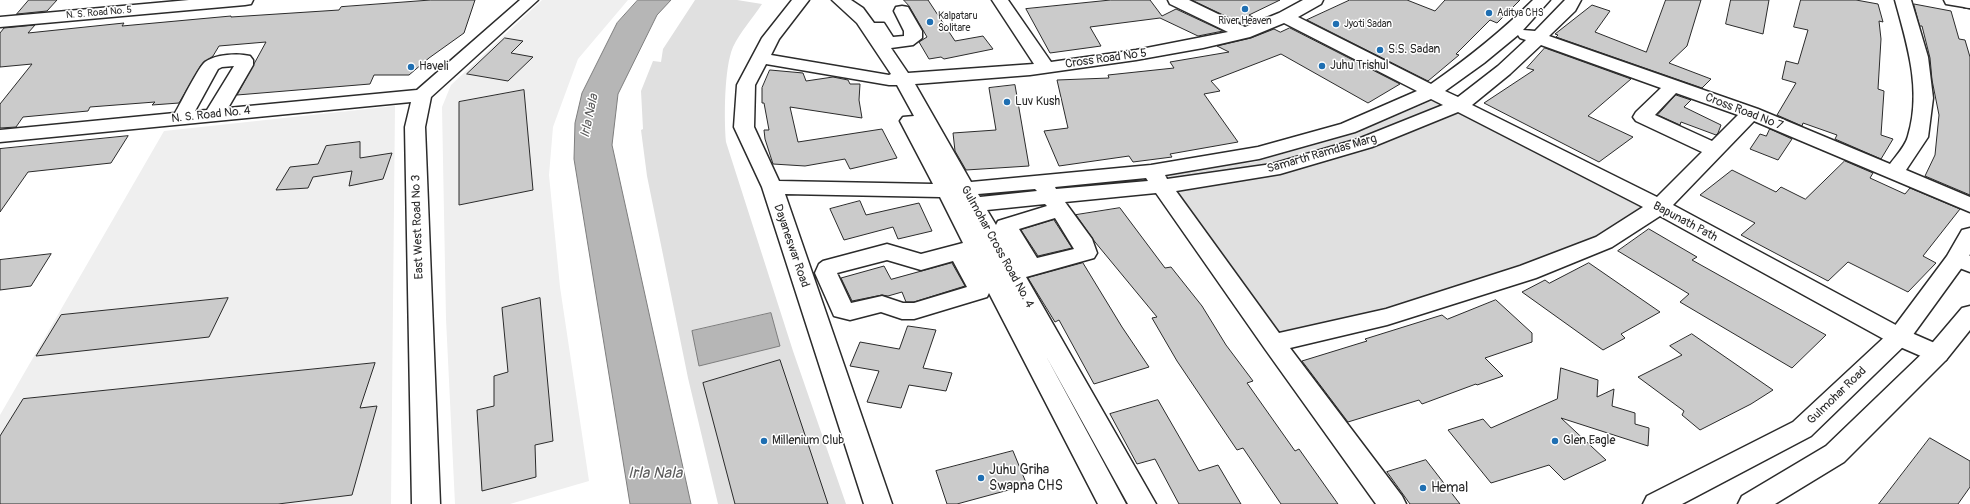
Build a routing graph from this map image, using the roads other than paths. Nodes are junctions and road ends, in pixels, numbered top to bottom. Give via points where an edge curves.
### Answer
1 (245, 0) edge
2 (530, 0) edge
3 (801, 0) edge
4 (825, 0) edge
5 (1020, 0) edge
6 (1176, 0) edge
7 (1314, 0) edge
8 (1542, 0) edge
9 (1573, 0) edge
10 (1903, 0) edge
11 (1952, 0) edge
12 (1968, 0) edge
13 (1001, 1) edge
14 (855, 2) edge
15 (1970, 3) edge
16 (902, 12) dead end
17 (1285, 17) junction
18 (0, 22) edge
19 (1513, 30) junction
20 (1244, 33) junction
21 (1538, 38) junction
22 (897, 40) junction
23 (760, 58) junction
24 (1046, 68) junction
25 (903, 79) junction
26 (1673, 86) junction
27 (1433, 90) junction
28 (422, 95) junction
29 (1460, 104) junction
30 (1751, 113) junction
31 (214, 115) junction
32 (182, 118) junction
33 (0, 136) edge
34 (1715, 150) junction
35 (1894, 173) junction
36 (1156, 178) junction
37 (772, 187) junction
38 (1050, 196) junction
39 (959, 198) junction
40 (1970, 205) edge
41 (1659, 207) junction
42 (967, 250) junction
43 (1966, 250) edge
44 (1022, 271) junction
45 (1970, 314) edge
46 (1899, 337) junction
47 (1273, 343) junction
48 (1937, 354) junction
49 (426, 504) edge
50 (878, 504) edge
51 (1112, 504) edge
52 (1142, 504) edge
53 (1392, 504) edge
54 (1657, 504) edge
55 (1752, 504) edge

1 - 18 street, N. S. Road No. 5
2 - 28 street
3 - 23 street, Dayaneswar Road via 771,38
4 - 25 street, Gulmohar Cross Road No. 4 via 850,20
5 - 13 street
6 - 20 street
7 - 17 street, Cross Road No 5
8 - 19 street, Samarth Ramdas Marg
9 - 21 street, Samarth Ramdas Marg
10 - 35 street via 1918,57 1924,98 1918,137
11 - 15 street
12 - 15 street
13 - 24 street via 1013,32
14 - 22 street via 885,40
14 - 25 street, Gulmohar Cross Road No. 4
16 - 22 street via 914,34 910,40
17 - 20 street, Cross Road No 5
17 - 27 street, Bapunath Path
19 - 21 street, Cross Road No 7
19 - 27 street, Samarth Ramdas Marg via 1478,59
20 - 24 street, Cross Road No 5 via 1136,55
21 - 26 street, Cross Road No 7
21 - 29 street, Samarth Ramdas Marg via 1504,70
22 - 25 street
23 - 25 street, Cross Road No 5
23 - 37 street, Dayaneswar Road via 746,84 744,127
24 - 25 street, Cross Road No 5
25 - 39 street, Gulmohar Cross Road No. 4
26 - 30 street, Cross Road No 7
26 - 34 street via 1643,116
27 - 29 street, Bapunath Path
27 - 36 street, Samarth Ramdas Marg via 1348,128
28 - 31 street, N. S. Road No. 4
28 - 49 street, East West Road No 3 via 415,127
29 - 36 street, Samarth Ramdas Marg via 1365,143 1273,170
29 - 41 street, Bapunath Path
30 - 34 street
30 - 35 street, Cross Road No 7
31 - 32 street, N. S. Road No. 4
31 - 32 street via 244,65 244,60 218,62 211,66
32 - 33 street, N. S. Road No. 4
34 - 41 street
35 - 40 street, Cross Road No 7
36 - 38 street, Samarth Ramdas Marg
36 - 47 street
37 - 39 street, Samarth Ramdas Marg
37 - 50 street, Dayaneswar Road
38 - 39 street, Samarth Ramdas Marg
38 - 44 street via 1006,226
38 - 44 street via 1084,244 1086,253
39 - 42 street, Gulmohar Cross Road No. 4
39 - 44 street, Gulmohar Cross Road No. 4
41 - 46 street, Bapunath Path
41 - 47 street via 1604,242 1528,272 1387,317
42 - 42 street via 921,262 887,252 880,253 831,266 826,273 842,310 850,312 882,304 902,311 914,311 979,291
42 - 51 street, Gulmohar Cross Road No. 4
43 - 46 street, Gulmohar Road
44 - 52 street, Gulmohar Cross Road No. 4
45 - 48 street
46 - 48 street, Bapunath Path
46 - 54 street, Gulmohar Road via 1802,429
47 - 53 street
48 - 55 street via 1835,454

